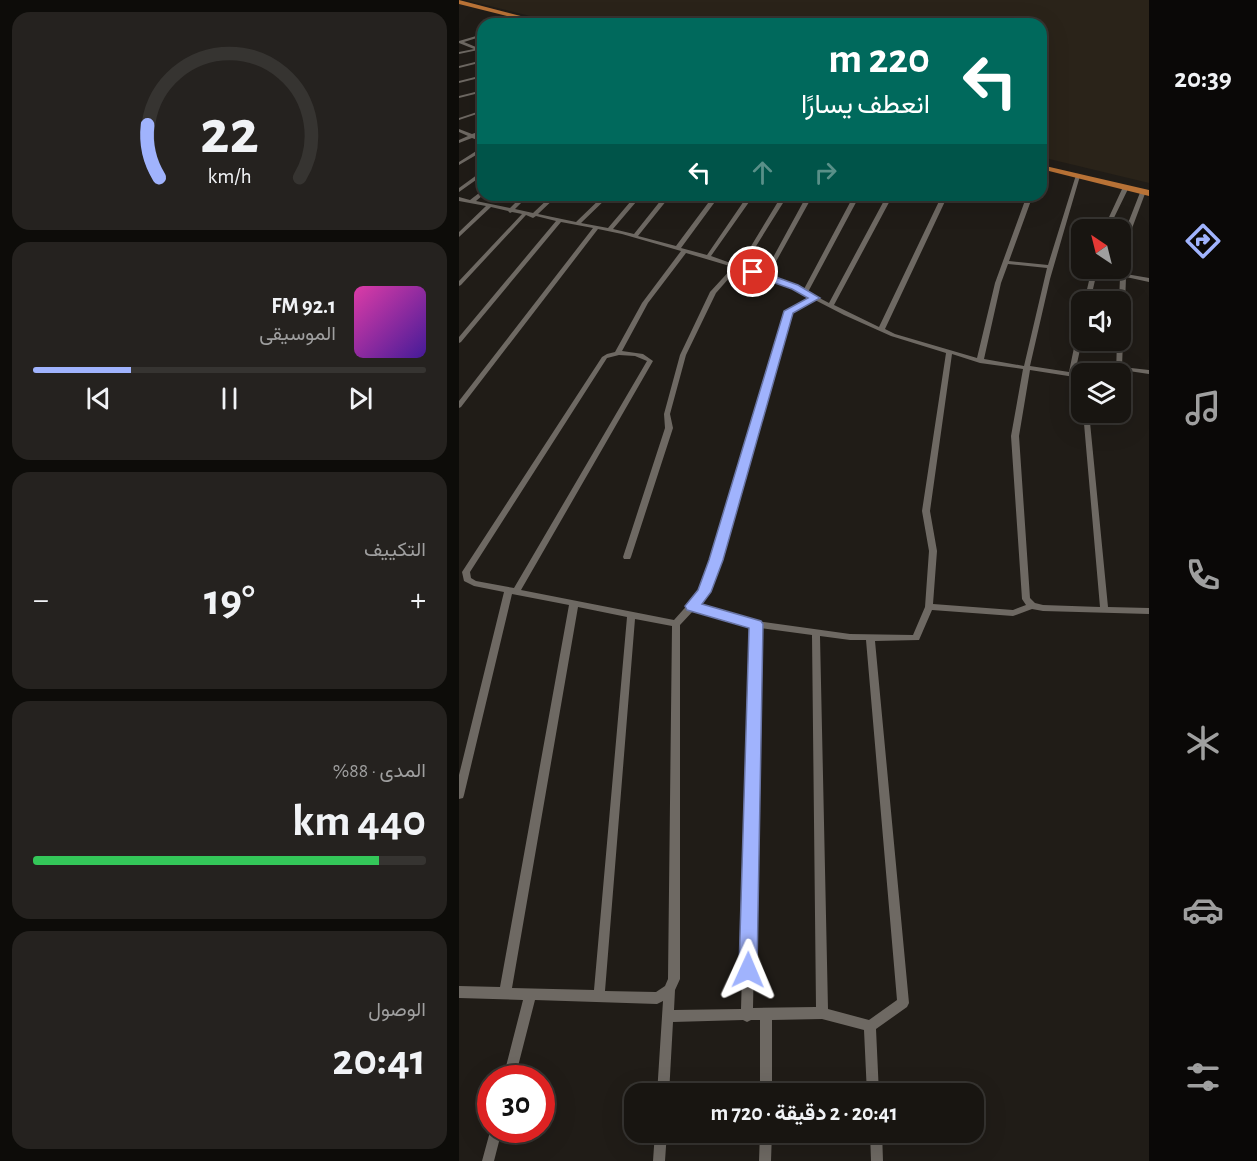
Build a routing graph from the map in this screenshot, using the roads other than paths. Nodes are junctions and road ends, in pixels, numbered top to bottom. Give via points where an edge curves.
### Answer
1 (459, 4) edge
2 (503, 18) edge
3 (520, 18) edge
4 (477, 37) edge
5 (460, 42) edge
6 (477, 48) edge
7 (477, 51) edge
8 (459, 54) edge
9 (477, 63) edge
10 (459, 68) edge
11 (477, 78) edge
12 (459, 82) edge
13 (477, 92) edge
14 (459, 97) edge
15 (477, 113) edge
16 (459, 119) edge
17 (459, 130) edge
18 (477, 133) edge
19 (472, 136) junction
20 (477, 138) edge
21 (459, 142) edge
22 (477, 152) edge
23 (461, 161) edge
24 (1047, 163) edge
25 (1047, 168) edge
26 (1078, 176) junction
27 (477, 177) edge
28 (1125, 187) junction
29 (459, 190) edge
30 (1147, 190) edge
31 (477, 197) edge
32 (459, 199) edge
33 (520, 201) edge
34 (549, 201) edge
35 (601, 201) edge
36 (634, 201) edge
37 (663, 201) edge
38 (713, 201) edge
39 (747, 201) edge
40 (781, 201) edge
41 (807, 201) edge
42 (854, 201) edge
43 (887, 201) edge
44 (942, 201) edge
45 (1028, 201) edge
46 (471, 202) junction
47 (489, 206) junction
48 (510, 211) junction
49 (524, 214) junction
50 (533, 216) junction
51 (1110, 219) edge
52 (559, 221) junction
53 (576, 224) junction
54 (1131, 225) edge
55 (596, 228) junction
56 (609, 231) junction
57 (459, 235) edge
58 (635, 237) junction
59 (682, 249) junction
60 (708, 257) junction
61 (1005, 262) junction
62 (738, 267) junction
63 (1051, 267) junction
64 (765, 277) junction
65 (1131, 277) edge
66 (1149, 280) edge
67 (459, 284) edge
68 (805, 292) junction
69 (815, 298) junction
70 (830, 306) junction
71 (881, 330) junction
72 (459, 341) edge
73 (949, 351) junction
74 (617, 354) junction
75 (980, 361) junction
76 (1027, 367) junction
77 (1131, 371) edge
78 (1149, 372) edge
79 (1071, 374) edge
80 (459, 406) edge
81 (1087, 423) edge
82 (627, 557) dead end
83 (459, 563) edge
84 (470, 567) junction
85 (512, 591) junction
86 (574, 603) junction
87 (692, 606) junction
88 (1032, 606) junction
89 (929, 607) junction
90 (1104, 609) junction
91 (1149, 612) edge
92 (631, 615) junction
93 (676, 624) junction
94 (756, 624) junction
95 (816, 632) junction
96 (870, 637) junction
97 (459, 747) edge
98 (471, 747) junction
99 (459, 795) edge
100 (669, 990) junction
101 (459, 992) edge
102 (505, 994) junction
103 (530, 995) junction
104 (599, 997) junction
105 (822, 1013) junction
106 (767, 1015) junction
107 (668, 1016) junction
108 (747, 1016) junction
109 (870, 1026) junction
110 (512, 1065) edge
111 (664, 1083) edge
112 (766, 1083) edge
113 (873, 1083) edge
114 (493, 1143) edge
115 (660, 1143) edge
116 (766, 1143) edge
117 (876, 1143) edge
118 (488, 1161) edge
119 (659, 1161) edge
120 (765, 1161) edge
121 (877, 1161) edge

1 - 2 highway
1 - 3 highway
4 - 5 street
5 - 6 street
7 - 8 street
9 - 10 street
11 - 12 street
13 - 14 street
15 - 16 street
17 - 19 street
18 - 19 street
19 - 20 street
19 - 21 street
22 - 23 street
24 - 30 highway
25 - 26 highway
26 - 28 highway
26 - 63 street
27 - 29 street
28 - 30 highway
28 - 51 street
30 - 54 street
31 - 46 street
32 - 46 street
33 - 48 street
34 - 50 street
35 - 53 street
36 - 56 street
37 - 58 street
38 - 59 street
39 - 60 street
40 - 62 street
41 - 64 street
42 - 68 street
43 - 70 street
44 - 71 street
45 - 61 street
46 - 47 street
47 - 48 street
47 - 57 street
48 - 49 street
49 - 50 street
49 - 67 street
50 - 52 street
52 - 53 street
52 - 72 street
53 - 55 street
55 - 56 street
55 - 80 street
56 - 58 street
58 - 59 street
59 - 60 street
59 - 74 street via 645,303
60 - 62 street
61 - 63 street
61 - 75 street
62 - 64 street
62 - 82 street via 713,292 683,355 667,414 669,428
63 - 76 street
64 - 68 street
65 - 66 street
68 - 69 street
69 - 70 street
69 - 87 street via 789,311 716,560 704,592
70 - 71 street
71 - 73 street
73 - 75 street
73 - 89 street via 926,511 933,551
74 - 84 street via 605,357
74 - 85 street via 645,357 650,362
75 - 76 street
76 - 79 street
76 - 88 street via 1015,436 1026,599
77 - 78 street
81 - 90 street
83 - 84 street
84 - 85 street via 467,579 474,583
85 - 86 street
85 - 98 street
86 - 92 street
86 - 102 street
87 - 93 street
87 - 94 street
88 - 89 street via 1013,613
88 - 90 street
89 - 96 street via 916,638
90 - 91 street
92 - 93 street
92 - 104 street
93 - 100 street via 674,979
94 - 95 street
94 - 108 street
95 - 96 street
95 - 105 street
96 - 109 street via 903,1003
97 - 98 street
98 - 99 street
100 - 104 street via 657,998
100 - 107 street
101 - 102 street
102 - 103 street
103 - 104 street
103 - 110 street
105 - 106 street
105 - 109 street
106 - 108 street
106 - 112 street
107 - 108 street
107 - 111 street
109 - 113 street
114 - 118 street
115 - 119 street
116 - 120 street
117 - 121 street

